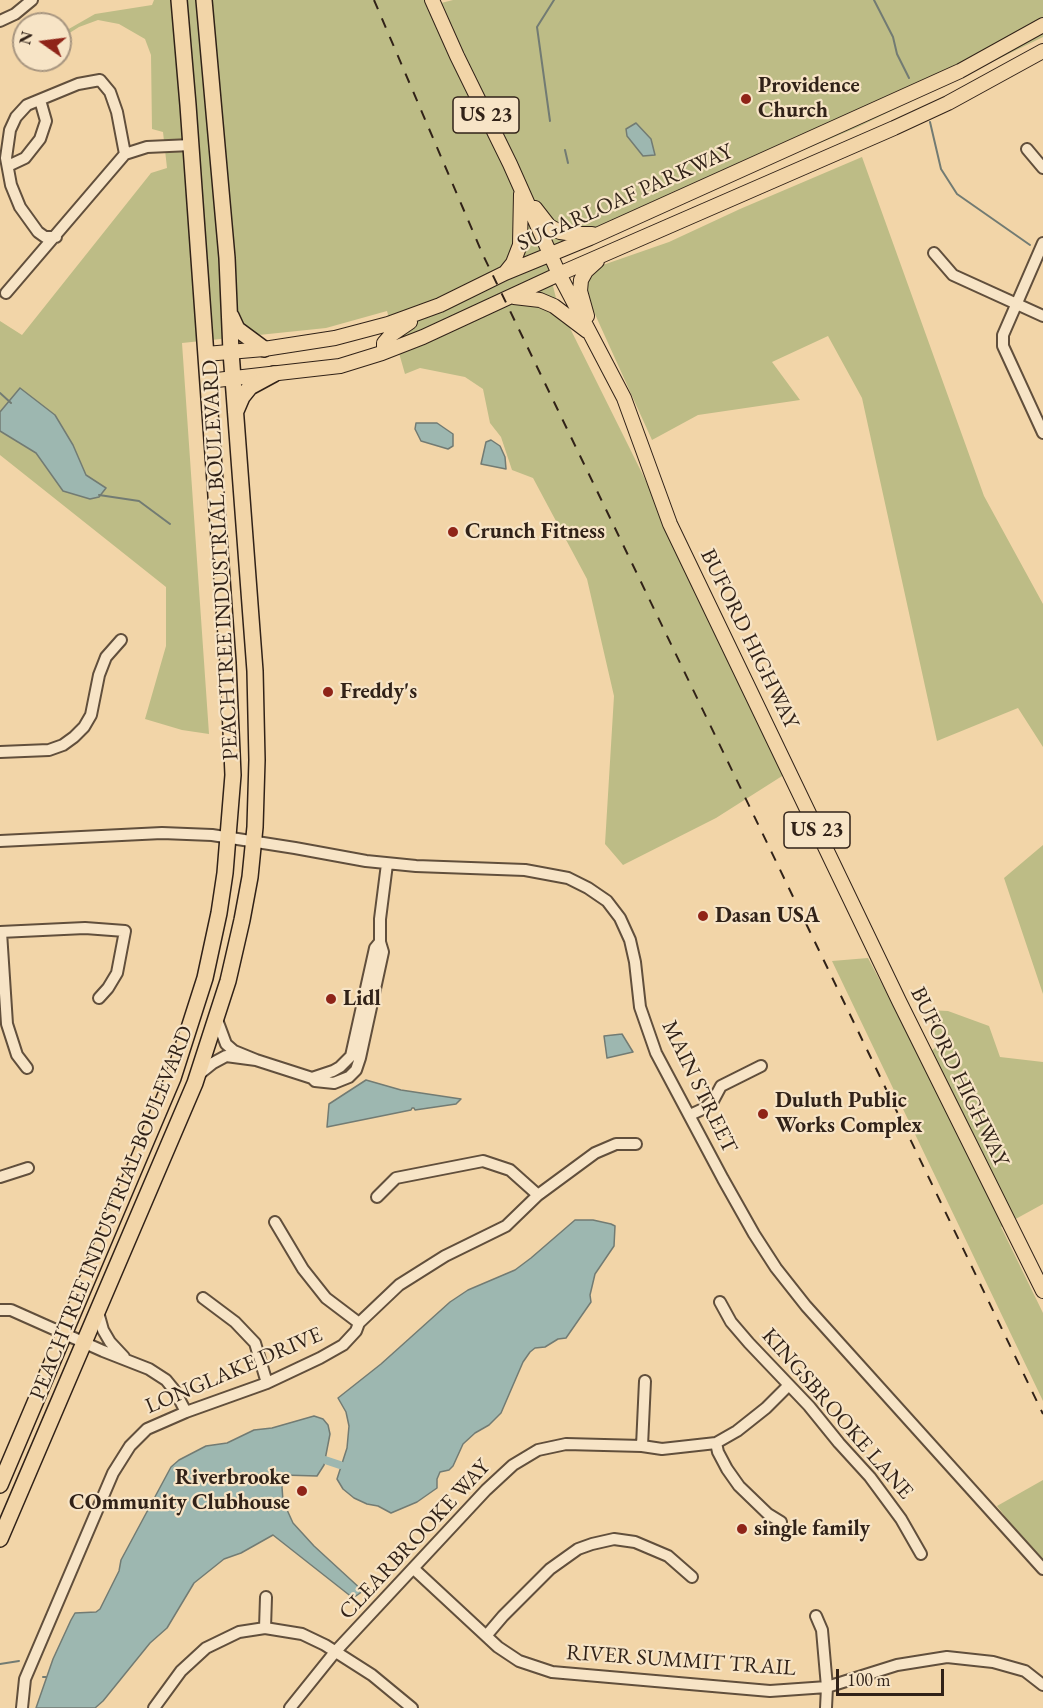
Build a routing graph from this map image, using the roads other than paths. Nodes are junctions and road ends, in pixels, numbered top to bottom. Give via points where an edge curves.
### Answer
1 (32, 0) edge
2 (178, 0) edge
3 (204, 0) edge
4 (432, 0) edge
5 (0, 21) edge
6 (1043, 25) edge
7 (1043, 51) edge
8 (40, 100) junction
9 (191, 145) junction
10 (1027, 149) dead end
11 (125, 154) junction
12 (8, 166) junction
13 (1043, 168) edge
14 (522, 192) junction
15 (600, 234) junction
16 (56, 237) junction
17 (1043, 243) edge
18 (934, 253) dead end
19 (550, 255) junction
20 (604, 255) junction
21 (505, 273) junction
22 (559, 274) junction
23 (6, 293) dead end
24 (509, 298) junction
25 (1017, 304) junction
26 (440, 305) junction
27 (230, 313) junction
28 (1043, 316) edge
29 (590, 333) junction
30 (264, 349) junction
31 (231, 352) junction
32 (384, 352) junction
33 (206, 354) junction
34 (274, 374) junction
35 (234, 378) junction
36 (208, 381) junction
37 (236, 411) junction
38 (1043, 433) edge
39 (122, 640) dead end
40 (0, 752) edge
41 (228, 837) junction
42 (0, 841) edge
43 (254, 841) junction
44 (387, 864) junction
45 (1, 932) edge
46 (99, 998) dead end
47 (216, 1017) junction
48 (256, 1060) junction
49 (761, 1066) dead end
50 (27, 1068) dead end
51 (198, 1075) junction
52 (690, 1115) junction
53 (636, 1144) dead end
54 (28, 1168) dead end
55 (0, 1178) edge
56 (538, 1195) junction
57 (377, 1197) dead end
58 (275, 1222) dead end
59 (1043, 1291) edge
60 (203, 1298) dead end
61 (720, 1302) dead end
62 (0, 1310) edge
63 (98, 1312) junction
64 (359, 1323) junction
65 (65, 1334) junction
66 (84, 1343) junction
67 (126, 1360) junction
68 (645, 1381) dead end
69 (267, 1383) junction
70 (789, 1385) junction
71 (186, 1412) junction
72 (716, 1443) junction
73 (642, 1446) junction
74 (0, 1485) edge
75 (782, 1522) dead end
76 (0, 1539) edge
77 (921, 1554) dead end
78 (414, 1569) junction
79 (1043, 1569) edge
80 (692, 1577) dead end
81 (266, 1597) dead end
82 (816, 1616) dead end
83 (265, 1628) junction
84 (486, 1636) junction
85 (335, 1652) junction
86 (1043, 1685) edge
87 (827, 1688) junction
88 (22, 1708) edge
89 (154, 1708) edge
90 (290, 1708) edge
91 (412, 1708) edge
92 (826, 1708) edge

1 - 5 street
2 - 9 highway, PEACHTREE INDUSTRIAL BOULEVARD
3 - 27 highway, PEACHTREE INDUSTRIAL BOULEVARD
4 - 14 main road, BUFORD HIGHWAY / US 23
6 - 15 main road, SUGARLOAF PARKWAY via 960,71
7 - 20 main road, SUGARLOAF PARKWAY via 905,123
8 - 11 street via 78,84 100,80 110,92 117,112
8 - 12 street via 27,105 16,117 10,130
8 - 12 street via 46,121 40,139 25,158
9 - 11 street via 147,147
9 - 33 highway, PEACHTREE INDUSTRIAL BOULEVARD
10 - 13 street
11 - 16 street
12 - 16 street via 20,207 38,232
14 - 15 main road via 549,226 560,232
14 - 19 main road, BUFORD HIGHWAY / US 23
14 - 21 main road via 520,245
15 - 19 main road, SUGARLOAF PARKWAY
16 - 23 street
17 - 25 street
18 - 25 street via 952,275
19 - 21 main road, SUGARLOAF PARKWAY
19 - 22 main road, BUFORD HIGHWAY / US 23
20 - 22 main road, SUGARLOAF PARKWAY
20 - 29 main road via 581,280
21 - 26 main road, SUGARLOAF PARKWAY
22 - 24 main road, SUGARLOAF PARKWAY
22 - 29 main road, BUFORD HIGHWAY / US 23
24 - 29 main road via 540,300 554,306
24 - 32 main road, SUGARLOAF PARKWAY
25 - 28 street
25 - 38 street via 1003,346
26 - 30 main road, SUGARLOAF PARKWAY via 359,333
26 - 32 main road via 391,335 384,343
27 - 30 highway via 237,328
27 - 31 highway, PEACHTREE INDUSTRIAL BOULEVARD
29 - 59 main road, BUFORD HIGHWAY / US 23 via 624,398 675,534 898,1001
30 - 31 main road, SUGARLOAF PARKWAY
31 - 33 main road, SUGARLOAF PARKWAY
31 - 35 highway, PEACHTREE INDUSTRIAL BOULEVARD
32 - 34 main road, SUGARLOAF PARKWAY via 340,366
33 - 36 highway, PEACHTREE INDUSTRIAL BOULEVARD
34 - 35 main road, SUGARLOAF PARKWAY
34 - 37 highway via 250,387
35 - 36 main road, SUGARLOAF PARKWAY
35 - 37 highway, PEACHTREE INDUSTRIAL BOULEVARD
36 - 41 highway, PEACHTREE INDUSTRIAL BOULEVARD via 233,775
37 - 43 highway, PEACHTREE INDUSTRIAL BOULEVARD via 255,671
39 - 40 street via 106,657 91,715 84,727 63,745 49,750
41 - 42 street, MAIN STREET via 162,833
41 - 43 street, MAIN STREET
41 - 65 highway, PEACHTREE INDUSTRIAL BOULEVARD via 219,913 205,978 173,1078
43 - 44 street, MAIN STREET
43 - 47 highway, PEACHTREE INDUSTRIAL BOULEVARD via 243,920
44 - 48 street via 380,942 375,948 351,1056 333,1071 312,1078
44 - 52 street, MAIN STREET via 533,871 568,878 607,901 630,940 648,1033
45 - 46 street via 62,928 125,931 117,973
45 - 50 street via 7,1024 17,1055
47 - 48 street via 226,1044
47 - 51 highway, PEACHTREE INDUSTRIAL BOULEVARD
48 - 51 street via 226,1056
49 - 52 street via 721,1086 713,1101
51 - 63 highway, PEACHTREE INDUSTRIAL BOULEVARD
52 - 79 street, MAIN STREET via 776,1268
53 - 56 street, LONGLAKE DRIVE via 616,1144 595,1153
54 - 55 street
56 - 57 street via 510,1170 483,1161 396,1179
56 - 64 street, LONGLAKE DRIVE via 506,1226 445,1256 399,1285
58 - 64 street via 326,1298
60 - 69 street via 255,1343
61 - 70 street, KINGSBROOKE LANE via 731,1322
62 - 65 street via 11,1310
63 - 66 highway, PEACHTREE INDUSTRIAL BOULEVARD
63 - 67 street via 110,1342
64 - 69 street, LONGLAKE DRIVE via 343,1345
65 - 66 street
65 - 74 highway, PEACHTREE INDUSTRIAL BOULEVARD
66 - 67 street
66 - 76 highway, PEACHTREE INDUSTRIAL BOULEVARD
67 - 71 street via 166,1380
68 - 73 street
69 - 71 street, LONGLAKE DRIVE
70 - 72 street, CLEARBROOKE WAY via 766,1408
70 - 77 street, KINGSBROOKE LANE via 870,1476
71 - 88 street, LONGLAKE DRIVE via 147,1429 130,1446 113,1473 25,1679
72 - 73 street, CLEARBROOKE WAY via 662,1449
72 - 75 street via 722,1461 739,1486
73 - 78 street, CLEARBROOKE WAY via 566,1444 538,1450 513,1465 486,1490
78 - 84 street, RIVER SUMMIT TRAIL
78 - 85 street, CLEARBROOKE WAY
80 - 84 street via 668,1556 635,1542 614,1539 592,1544 550,1569
81 - 83 street
82 - 87 street via 822,1630
83 - 85 street via 302,1634
83 - 89 street via 239,1632 206,1647 181,1671
84 - 87 street, RIVER SUMMIT TRAIL via 519,1661 552,1672 770,1691
85 - 90 street, CLEARBROOKE WAY
85 - 91 street via 372,1675
86 - 87 street, RIVER SUMMIT TRAIL via 1025,1671 993,1662 947,1657 897,1665
87 - 92 street

